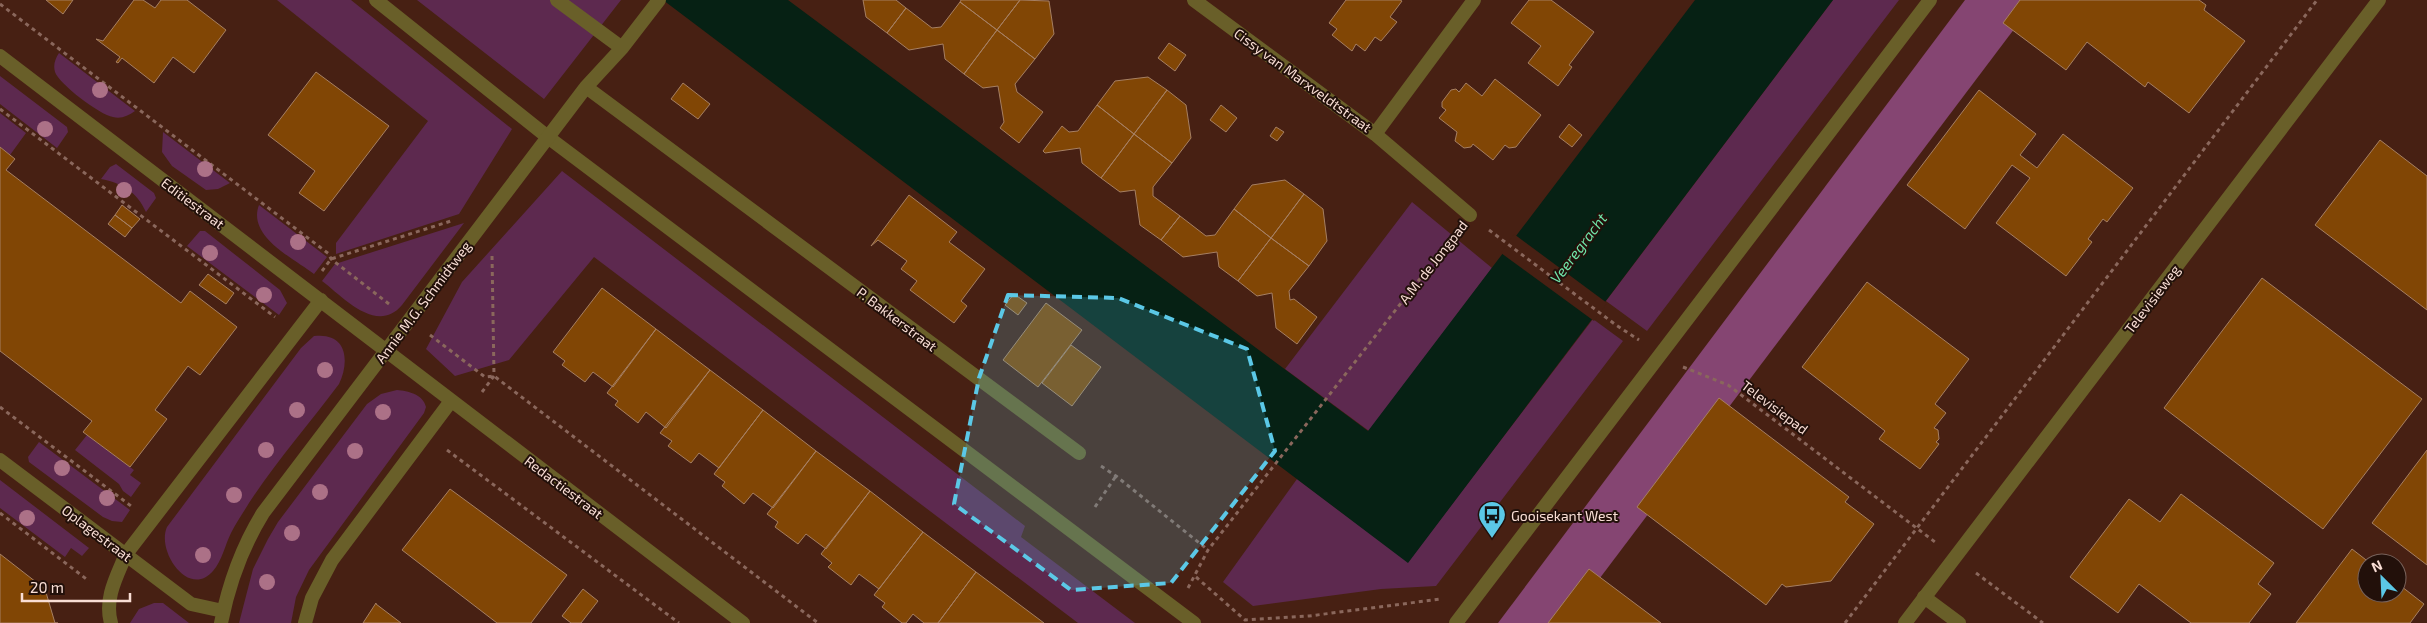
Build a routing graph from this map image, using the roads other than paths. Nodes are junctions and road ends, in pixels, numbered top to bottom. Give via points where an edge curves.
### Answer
1 (376, 0) edge
2 (557, 0) edge
3 (659, 0) edge
4 (1194, 0) edge
5 (1474, 0) edge
6 (1930, 0) edge
7 (2379, 0) edge
8 (622, 48) junction
9 (0, 56) edge
10 (586, 87) junction
11 (1375, 134) junction
12 (549, 138) junction
13 (1470, 215) road end
14 (322, 300) junction
15 (386, 350) junction
16 (451, 401) junction
17 (1079, 453) road end
18 (0, 460) edge
19 (126, 554) junction
20 (1924, 597) junction
21 (222, 617) edge
22 (111, 623) edge
23 (305, 623) edge
24 (743, 623) edge
25 (1194, 623) edge
26 (1456, 623) edge
27 (1905, 623) edge
28 (1959, 623) edge

1 - 12 street
2 - 8 street
3 - 8 street, Annie M.G. Schmidtweg
4 - 11 street, Cissy van Marxveldtstraat
5 - 11 street, Cissy van Marxveldtstraat
6 - 26 street
7 - 20 street, Televisieweg
8 - 10 street, Annie M.G. Schmidtweg
9 - 14 street, Editiestraat
10 - 12 street, Annie M.G. Schmidtweg
10 - 17 street, P. Bakkerstraat
11 - 13 street, A.M. de Jongpad
12 - 15 street, Annie M.G. Schmidtweg
12 - 25 street
14 - 15 street, Editiestraat
14 - 19 street
15 - 16 street, Redactiestraat
15 - 21 street, Annie M.G. Schmidtweg via 254,528 235,569
16 - 23 street via 332,560 312,598
16 - 24 street, Redactiestraat
18 - 19 street, Oplagestraat
19 - 21 street, Oplagestraat via 191,604
19 - 22 street via 109,597
20 - 27 street, Televisieweg
20 - 28 street

